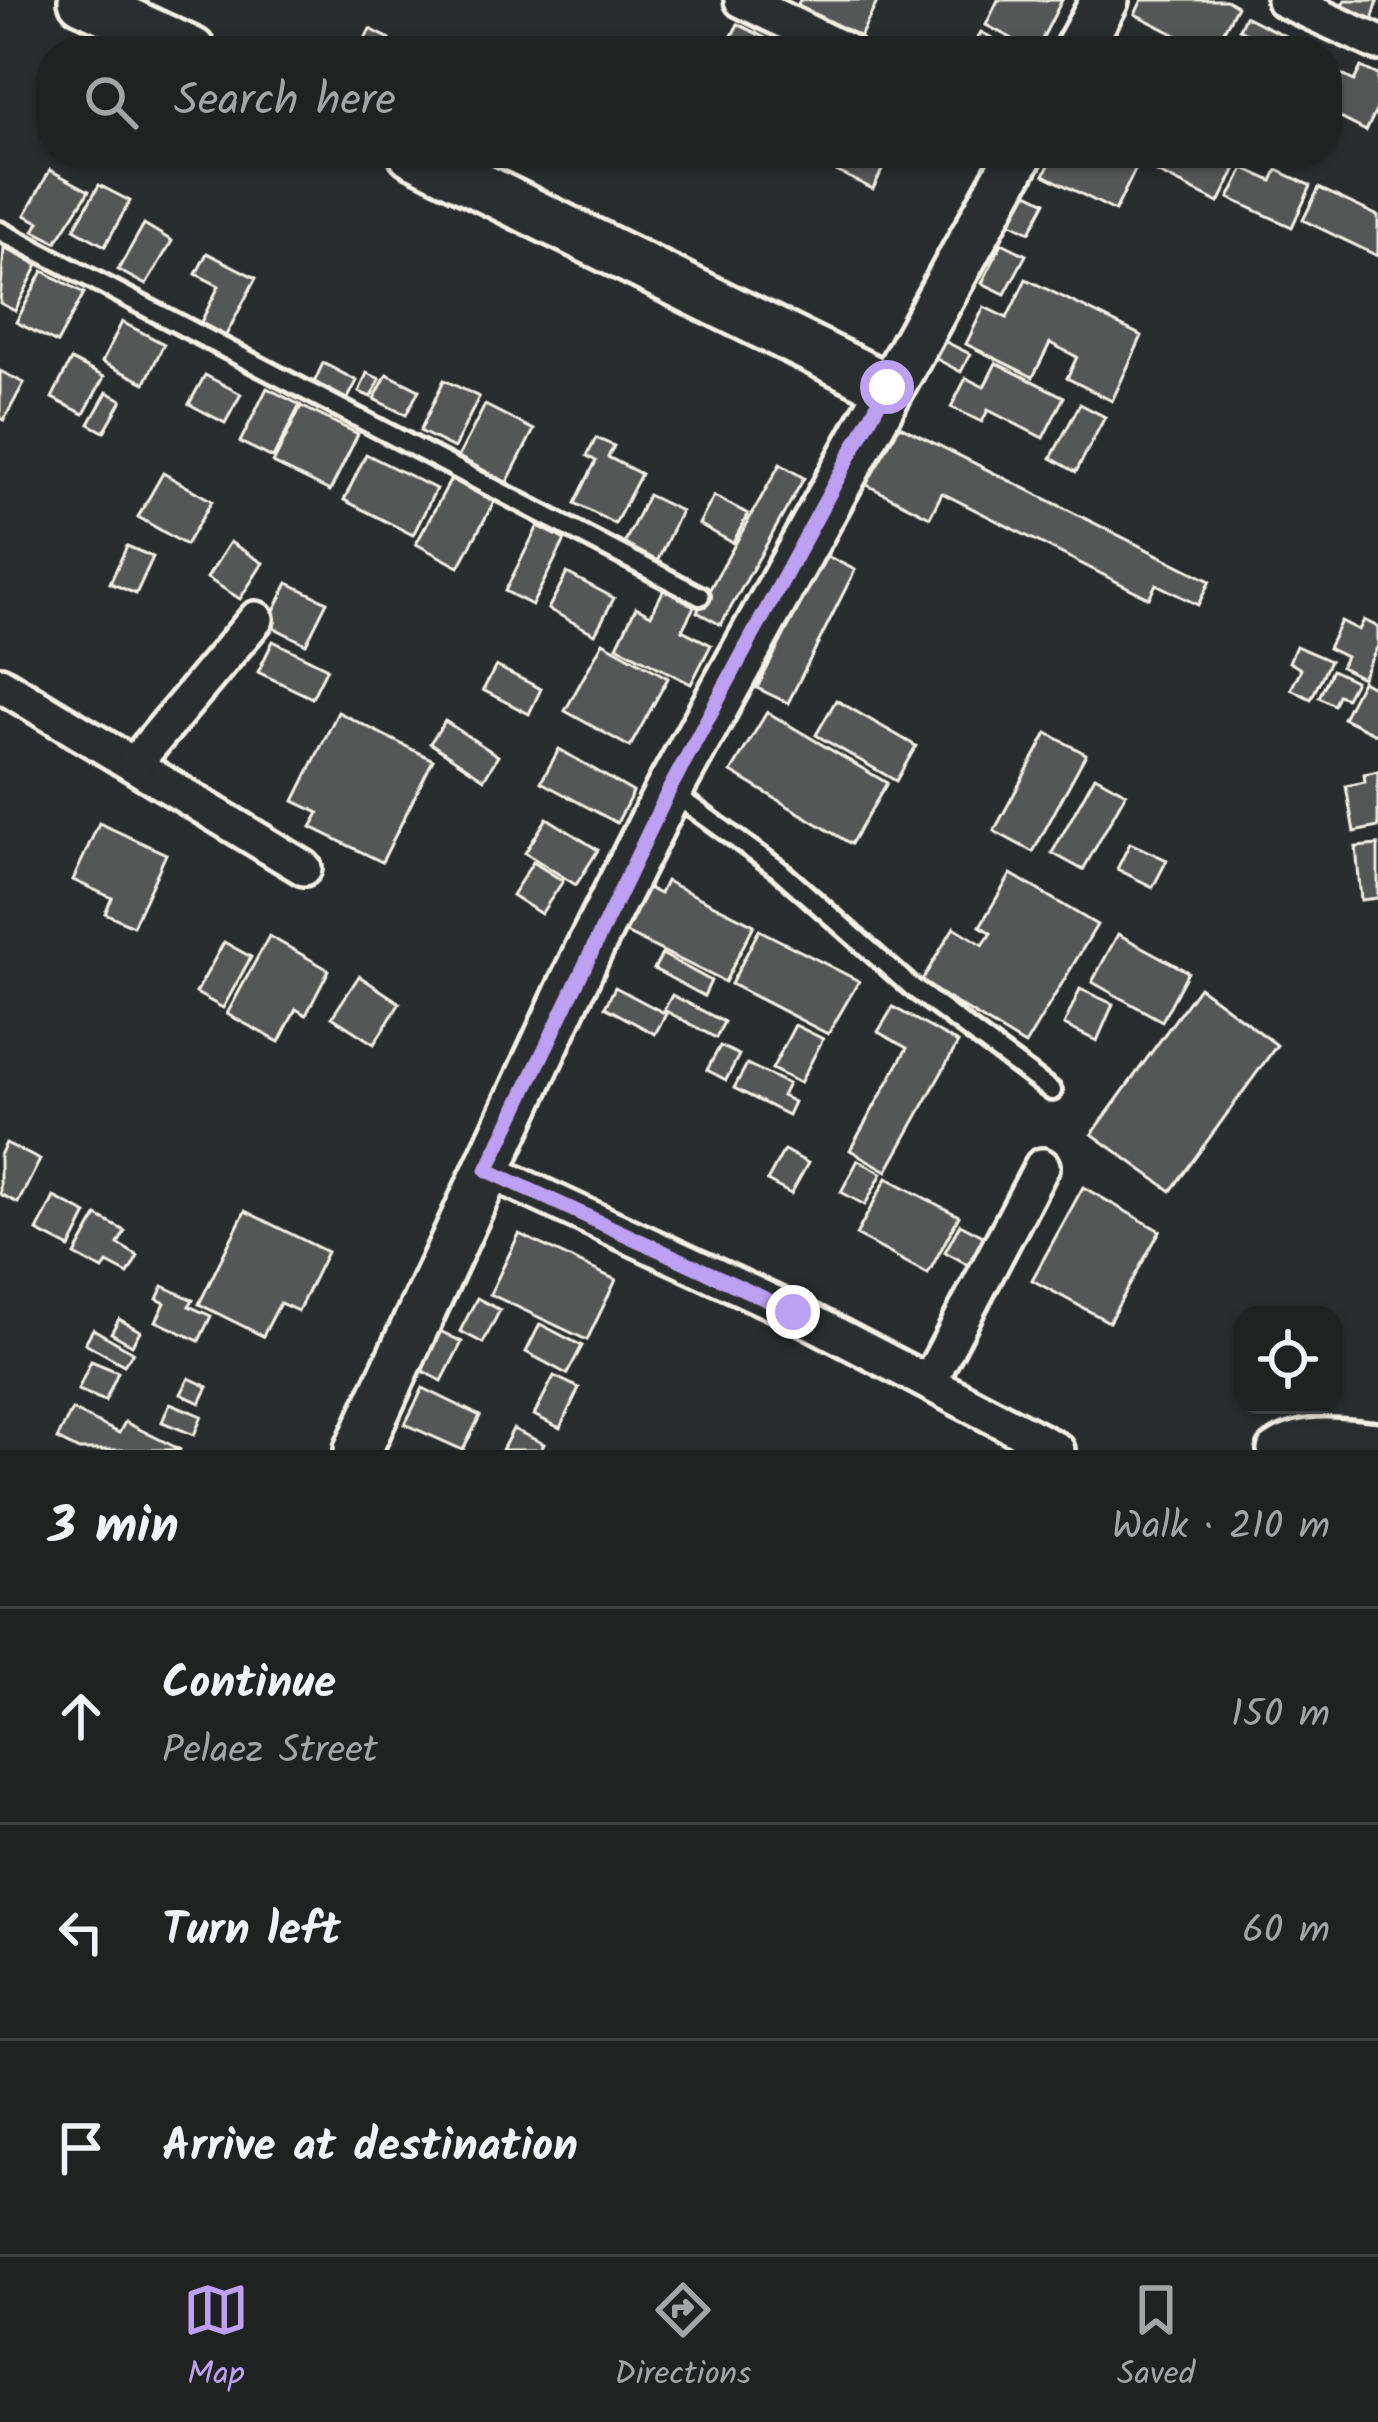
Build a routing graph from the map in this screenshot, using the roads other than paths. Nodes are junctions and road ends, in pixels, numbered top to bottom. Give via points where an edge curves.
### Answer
1 (82, 0) edge
2 (742, 0) edge
3 (1105, 0) edge
4 (1284, 0) edge
5 (160, 36) edge
6 (815, 36) edge
7 (1085, 36) edge
8 (1378, 44) edge
9 (442, 168) edge
10 (1011, 168) edge
11 (0, 230) edge
12 (887, 387) junction
13 (700, 596) dead end
14 (256, 619) dead end
15 (0, 684) edge
16 (135, 763) junction
17 (669, 790) junction
18 (304, 868) dead end
19 (1052, 1091) dead end
20 (1042, 1166) dead end
21 (487, 1170) junction
22 (931, 1380) junction
23 (1378, 1440) edge
24 (358, 1450) edge
25 (1058, 1450) edge
26 (1275, 1450) edge

1 - 5 street
2 - 6 street
3 - 7 street
4 - 8 street
9 - 12 street
10 - 12 street
11 - 13 lane
12 - 17 street
14 - 16 street
15 - 16 street
16 - 18 street
17 - 19 lane
17 - 21 street
20 - 22 street
21 - 22 street
21 - 24 street
22 - 25 street
23 - 26 street via 1300,1438

